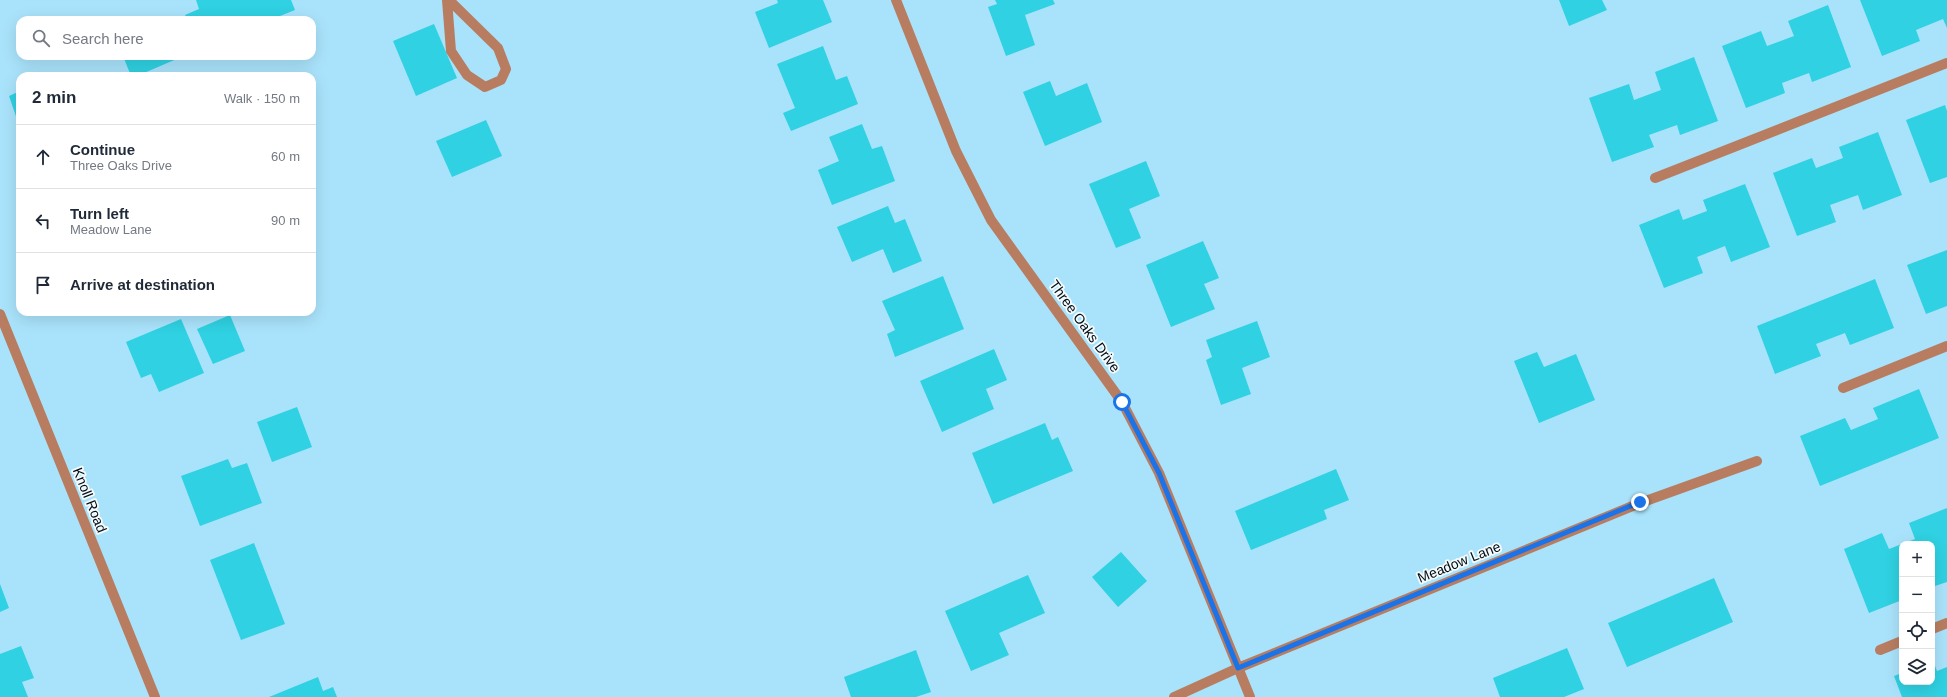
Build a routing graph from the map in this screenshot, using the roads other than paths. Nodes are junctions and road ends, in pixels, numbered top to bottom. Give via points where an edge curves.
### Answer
1 (448, 0) edge
2 (896, 0) edge
3 (1947, 62) edge
4 (1655, 178) dead end
5 (0, 314) edge
6 (1947, 346) edge
7 (1843, 388) dead end
8 (1758, 461) dead end
9 (1947, 623) edge
10 (1935, 628) edge
11 (1899, 642) edge
12 (1880, 650) dead end
13 (1238, 668) junction
14 (155, 697) edge
15 (1174, 697) edge
16 (1250, 697) edge

1 - 1 street via 498,48 506,69 501,80 485,87 467,75 451,52
2 - 13 street, Three Oaks Drive via 956,151 991,220 1122,402 1159,473
3 - 4 street
5 - 14 street, Knoll Road
6 - 7 street
8 - 13 street, Meadow Lane via 1640,502
9 - 10 street
11 - 12 street
13 - 15 street, Meadow Lane
13 - 16 street, Three Oaks Drive

